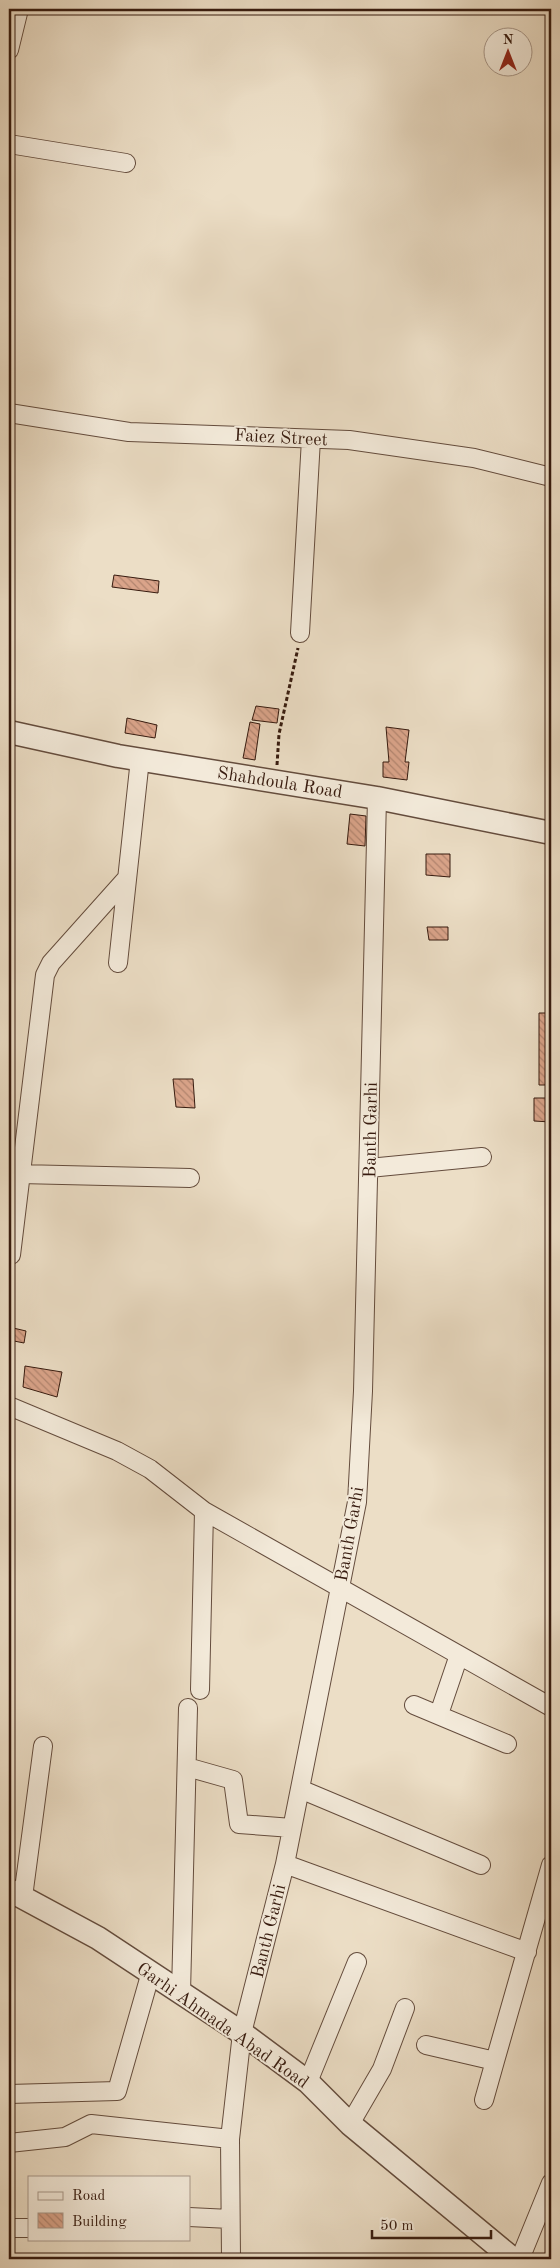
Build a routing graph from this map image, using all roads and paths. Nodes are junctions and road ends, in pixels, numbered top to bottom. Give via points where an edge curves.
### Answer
1 (18, 9) edge
2 (9, 50) edge
3 (9, 144) edge
4 (126, 164) dead end
5 (9, 413) edge
6 (311, 439) junction
7 (551, 476) edge
8 (300, 633) joint
9 (9, 732) edge
10 (140, 759) junction
11 (276, 782) junction
12 (377, 798) junction
13 (551, 832) edge
14 (127, 878) junction
15 (118, 963) dead end
16 (482, 1157) dead end
17 (369, 1168) junction
18 (20, 1174) junction
19 (190, 1178) dead end
20 (11, 1255) dead end
21 (9, 1406) edge
22 (204, 1511) junction
23 (340, 1587) junction
24 (459, 1655) junction
25 (200, 1690) dead end
26 (414, 1705) dead end
27 (551, 1707) edge
28 (188, 1708) dead end
29 (440, 1714) junction
30 (507, 1744) dead end
31 (43, 1746) dead end
32 (187, 1767) junction
33 (300, 1789) junction
34 (292, 1828) junction
35 (285, 1864) junction
36 (481, 1865) dead end
37 (551, 1865) edge
38 (16, 1894) edge
39 (528, 1952) junction
40 (357, 1962) dead end
41 (150, 1972) junction
42 (181, 1992) junction
43 (405, 2008) dead end
44 (242, 2033) junction
45 (426, 2045) dead end
46 (496, 2061) junction
47 (308, 2082) junction
48 (9, 2094) edge
49 (484, 2100) dead end
50 (350, 2124) junction
51 (230, 2139) junction
52 (9, 2142) edge
53 (551, 2183) edge
54 (190, 2217) edge
55 (230, 2218) junction
56 (9, 2228) edge
57 (28, 2228) edge
58 (230, 2259) edge
59 (514, 2259) edge

1 - 2 street
3 - 4 street
5 - 6 street, Faiez Street via 129,432
6 - 7 street, Faiez Street via 349,440 474,458
6 - 8 street
8 - 11 path via 278,734
9 - 10 street, Shahdoula Road
10 - 11 street, Shahdoula Road
10 - 14 street
11 - 12 street, Shahdoula Road
12 - 13 street, Shahdoula Road
12 - 17 street, Banth Garhi
14 - 15 street
14 - 18 street via 45,974
16 - 17 street
17 - 23 street, Banth Garhi via 357,1502
18 - 19 street
18 - 20 street
21 - 22 street via 117,1451 150,1469
22 - 23 street
22 - 25 street
23 - 24 street
23 - 33 street, Banth Garhi
24 - 27 street
24 - 29 street
26 - 29 street
28 - 32 street
29 - 30 street
31 - 38 street
32 - 34 street via 233,1780 239,1824
32 - 42 street
33 - 34 street, Banth Garhi
33 - 36 street
34 - 35 street, Banth Garhi
35 - 39 street
35 - 44 street, Banth Garhi
37 - 39 street
38 - 41 street, Garhi Ahmada Abad Road via 98,1938
39 - 46 street
40 - 47 street
41 - 42 street, Garhi Ahmada Abad Road
41 - 48 street via 117,2091
42 - 44 street, Garhi Ahmada Abad Road
43 - 50 street via 382,2069
44 - 47 street, Garhi Ahmada Abad Road
44 - 51 street, Banth Garhi
45 - 46 street
46 - 49 street
47 - 50 street, Garhi Ahmada Abad Road
50 - 59 street, Garhi Ahmada Abad Road
51 - 52 street via 91,2124 65,2137
51 - 55 street, Banth Garhi
53 - 59 street
54 - 55 street
55 - 58 street, Banth Garhi
56 - 57 street

